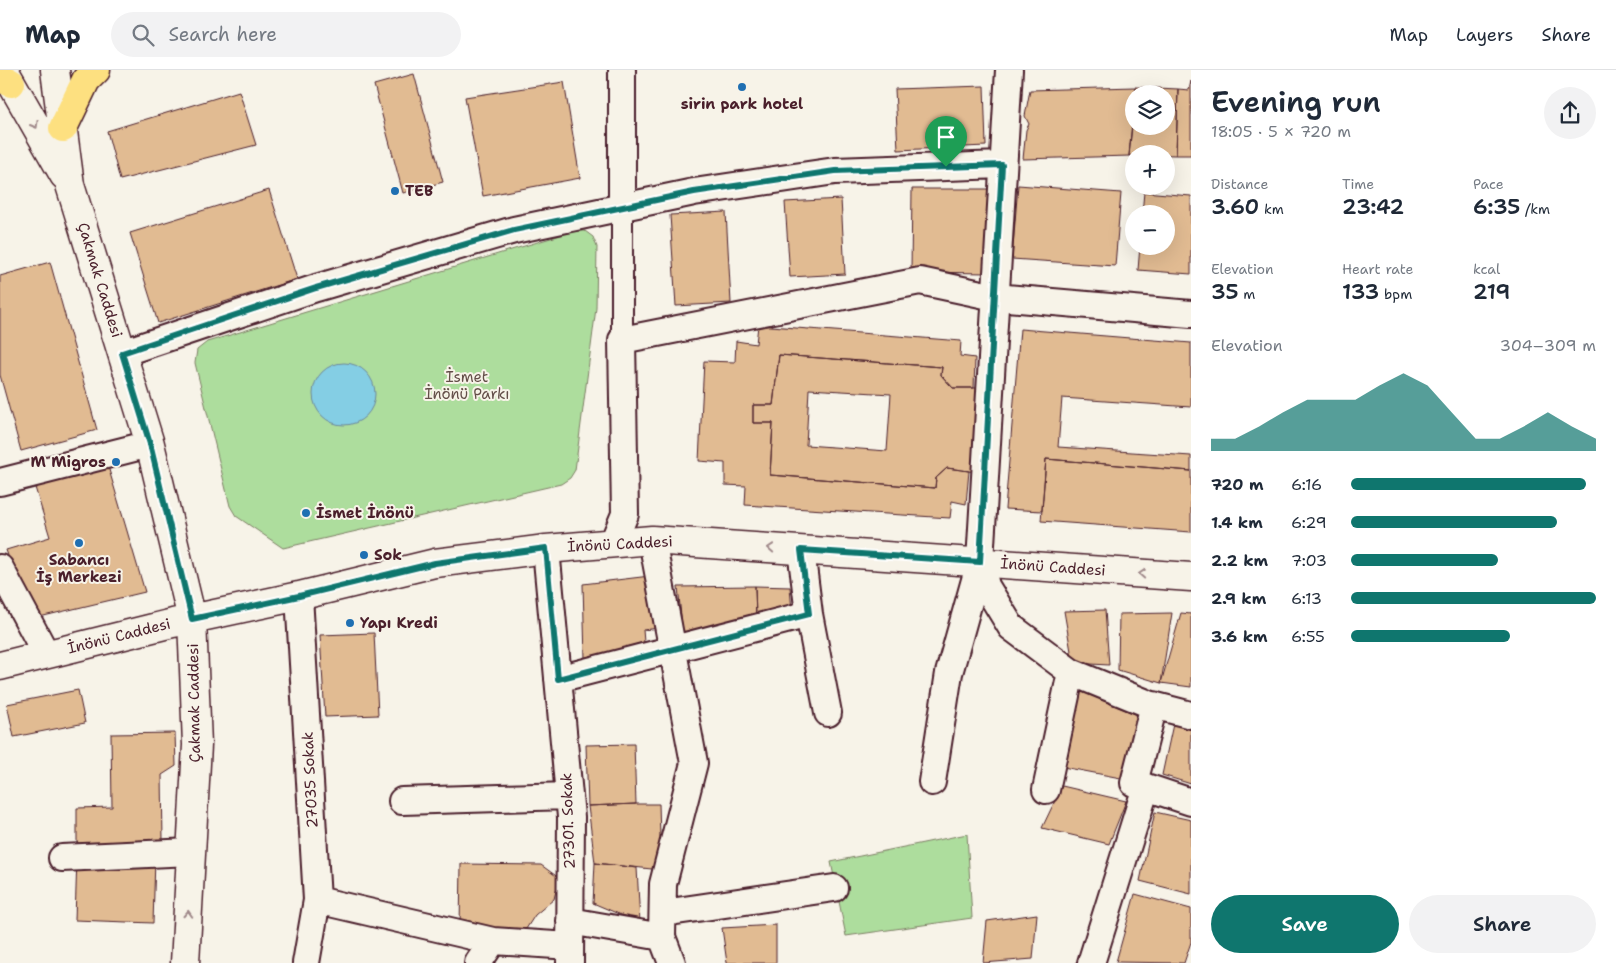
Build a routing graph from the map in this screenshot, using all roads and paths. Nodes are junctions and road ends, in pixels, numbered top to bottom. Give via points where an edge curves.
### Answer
1 (55, 70) edge
2 (96, 70) edge
3 (622, 70) edge
4 (1009, 70) edge
5 (5, 77) edge
6 (63, 128) junction
7 (1002, 165) junction
8 (70, 185) junction
9 (622, 207) junction
10 (995, 297) junction
11 (1191, 314) edge
12 (622, 340) junction
13 (122, 353) junction
14 (150, 444) junction
15 (0, 482) edge
16 (652, 540) junction
17 (613, 543) junction
18 (546, 548) junction
19 (801, 550) junction
20 (980, 562) junction
21 (0, 568) edge
22 (1191, 577) edge
23 (299, 596) junction
24 (809, 614) junction
25 (192, 619) junction
26 (672, 648) junction
27 (46, 654) junction
28 (0, 666) edge
29 (1071, 672) junction
30 (558, 679) junction
31 (1154, 705) junction
32 (828, 713) dead end
33 (1191, 715) edge
34 (932, 782) dead end
35 (1146, 787) junction
36 (1046, 790) dead end
37 (569, 796) junction
38 (402, 801) dead end
39 (1191, 802) edge
40 (191, 852) junction
41 (62, 858) dead end
42 (834, 888) dead end
43 (317, 900) junction
44 (663, 925) junction
45 (493, 941) junction
46 (570, 944) edge
47 (185, 963) edge
48 (306, 963) edge
49 (478, 963) edge
50 (672, 963) edge
51 (1090, 963) edge

1 - 6 main road, Çakmak Caddesi
2 - 6 highway via 86,80
3 - 9 street
4 - 7 street
5 -> 8 main road
6 - 8 main road, Çakmak Caddesi
7 - 9 street via 835,171 694,192
7 - 10 street
8 - 13 main road, Çakmak Caddesi
9 - 12 street
9 - 13 street via 514,230 316,288
10 - 11 street
10 - 12 street via 920,281
10 - 20 street
12 - 17 street via 625,514
13 - 14 main road, Çakmak Caddesi
14 - 15 street
14 - 25 main road, Çakmak Caddesi
16 - 17 main road, İnönü Caddesi
19 -> 16 main road, İnönü Caddesi
16 - 26 street
17 - 18 main road, İnönü Caddesi
18 - 23 main road, İnönü Caddesi via 435,563
18 - 30 street, 27301. Sokak
19 - 20 main road, İnönü Caddesi
19 - 24 street
22 -> 20 main road, İnönü Caddesi
20 - 29 street via 986,586 1011,627
20 - 34 street via 949,673
21 - 27 street
23 - 25 main road, İnönü Caddesi
23 - 43 street, 27035 Sokak
24 - 26 street
24 - 32 street
25 - 27 main road, İnönü Caddesi
25 - 40 main road, Çakmak Caddesi via 197,745
26 - 30 street
26 - 44 street via 694,763 663,884
27 - 28 main road, İnönü Caddesi
29 - 31 street
29 - 36 street
30 - 37 street, 27301. Sokak
31 - 33 street
31 - 35 street via 1134,783
35 - 39 street
35 - 51 street
37 - 38 street
37 - 46 street, 27301. Sokak
40 - 41 street
47 -> 40 main road, Çakmak Caddesi
42 - 44 street
43 - 45 street
43 - 48 street, 27035 Sokak
44 - 46 street
44 - 50 street
45 - 46 street
45 - 49 street

